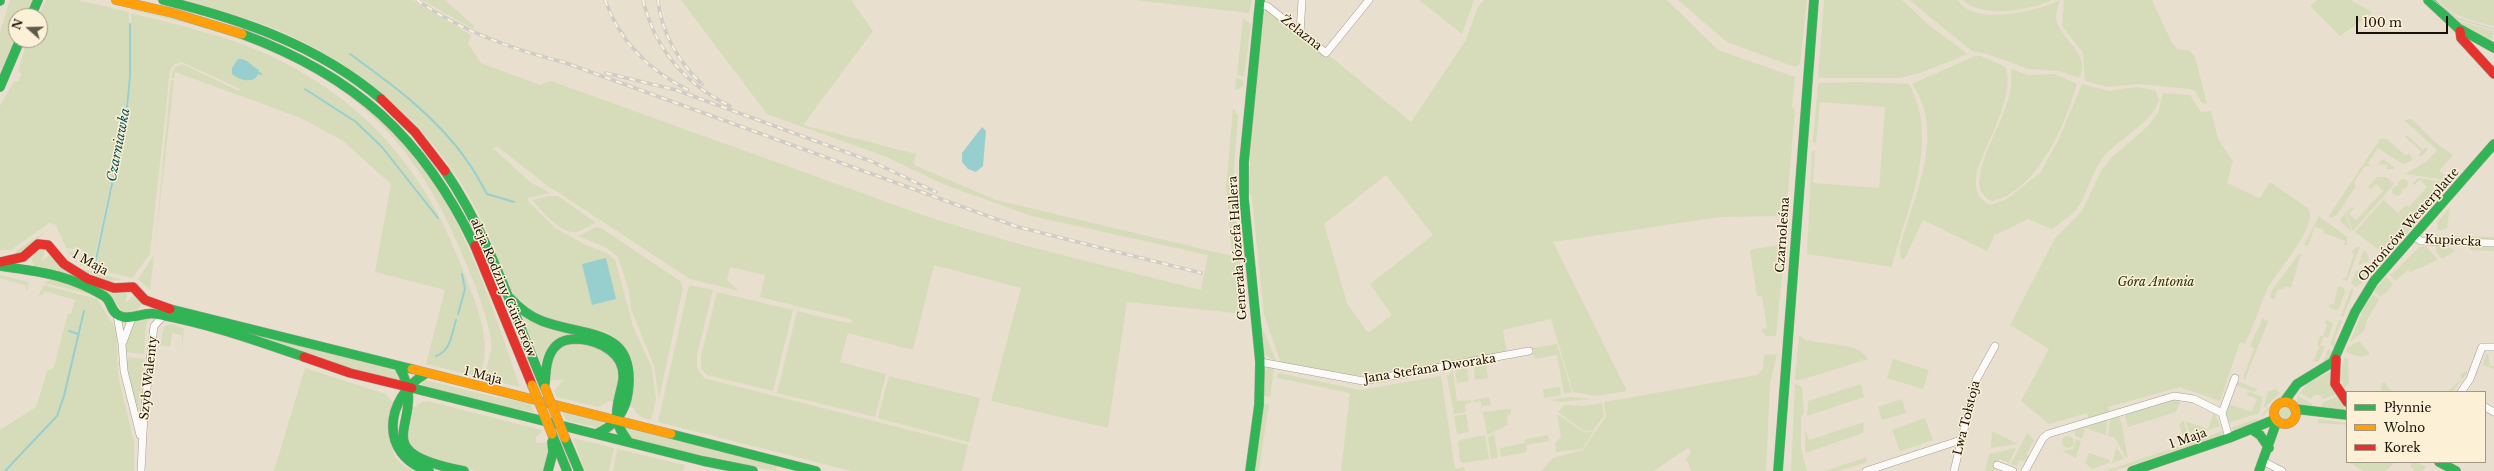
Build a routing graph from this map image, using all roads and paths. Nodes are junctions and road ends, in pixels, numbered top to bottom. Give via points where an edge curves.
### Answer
1 (116, 0) edge
2 (163, 0) edge
3 (1302, 0) edge
4 (1369, 0) edge
5 (1814, 0) edge
6 (2428, 0) edge
7 (1259, 3) edge
8 (2460, 31) junction
9 (1300, 33) junction
10 (17, 48) edge
11 (2494, 48) edge
12 (2494, 74) edge
13 (0, 86) edge
14 (2494, 144) edge
15 (2412, 236) junction
16 (2494, 243) edge
17 (29, 251) junction
18 (0, 262) edge
19 (0, 266) edge
20 (33, 270) junction
21 (504, 290) junction
22 (145, 300) junction
23 (117, 315) junction
24 (164, 315) junction
25 (136, 317) junction
26 (122, 344) junction
27 (1995, 346) dead end
28 (2494, 346) edge
29 (1529, 351) dead end
30 (2336, 358) junction
31 (1260, 362) junction
32 (399, 367) junction
33 (425, 374) junction
34 (2235, 378) dead end
35 (389, 382) junction
36 (407, 387) junction
37 (545, 388) junction
38 (426, 391) junction
39 (2462, 391) edge
40 (404, 400) junction
41 (2346, 400) edge
42 (620, 408) junction
43 (2292, 408) junction
44 (2222, 413) junction
45 (2346, 415) edge
46 (599, 417) junction
47 (2277, 419) junction
48 (616, 421) junction
49 (2346, 421) edge
50 (635, 426) junction
51 (2251, 429) junction
52 (552, 434) junction
53 (596, 434) junction
54 (2229, 438) junction
55 (1961, 440) junction
56 (628, 442) junction
57 (142, 445) junction
58 (2269, 448) junction
59 (2263, 461) junction
60 (2441, 463) edge
61 (1998, 465) dead end
62 (141, 471) edge
63 (429, 471) edge
64 (464, 471) edge
65 (548, 471) edge
66 (567, 471) edge
67 (579, 471) edge
68 (753, 471) edge
69 (816, 471) edge
70 (1250, 471) edge
71 (1778, 471) edge
72 (1866, 471) edge
73 (1954, 471) edge
74 (2013, 471) edge
75 (2025, 471) edge
76 (2132, 471) edge
77 (2259, 471) edge
78 (2282, 471) edge
79 (2456, 471) edge

1 - 52 street, aleja Rodziny Gürtlerów, bridge via 268,42 322,69 379,111 412,144 434,173 464,225
2 - 21 street, aleja Rodziny Gürtlerów via 210,12 289,40 326,59 379,98 425,144 450,179 473,218
3 - 9 street
4 - 9 street, Żelazna via 1326,53
5 - 71 street, Czarnoleśna
6 - 8 street via 2440,16
7 - 9 street, Żelazna via 1267,6
7 - 31 street, Generała Józefa Hallera via 1244,162 1244,199
8 - 11 street
8 - 12 street via 2461,38
10 - 13 street
14 - 15 street, Obrońców Westerplatte
15 - 16 street, Kupiecka via 2421,241
15 - 30 street, Obrońców Westerplatte via 2366,294
17 - 18 street, 1 Maja via 20,258
17 - 20 street via 29,263
17 - 22 street, 1 Maja via 38,244 48,244 56,249 62,262 69,267 108,286 132,287
19 - 20 street, 1 Maja
20 - 23 street, 1 Maja via 42,274 64,276 97,291 108,299
21 - 37 street, aleja Rodziny Gürtlerów
21 - 42 street via 517,306 543,321 600,335 616,344 627,357 631,379
22 - 25 street
22 - 32 street, 1 Maja via 173,310
23 - 25 street
23 - 26 street, Szyb Walenty
24 - 25 street via 145,314
24 - 35 street via 233,332 333,368
24 - 57 street, Szyb Walenty via 154,326
25 - 26 street, Szyb Walenty via 128,326
26 - 57 street, Szyb Walenty via 124,372
27 - 55 street, Lwa Tołstoja via 1976,380
28 - 39 street via 2482,347 2470,379
29 - 31 street, Jana Stefana Dworaka via 1363,381
30 - 41 street via 2336,384
30 - 43 street, Obrońców Westerplatte via 2329,366 2306,380
31 - 70 street, Generała Józefa Hallera via 1259,405
32 - 33 street, 1 Maja
32 - 36 street via 405,375
33 - 36 street via 415,378
33 - 46 street, 1 Maja
34 - 44 street
35 - 36 street
35 - 40 street
36 - 38 street
36 - 40 street
37 - 42 street via 545,364 550,351 567,340 584,340 608,348 619,359 623,375
37 - 67 street, aleja Rodziny Gürtlerów, bridge
38 - 40 street
38 - 53 street
40 - 63 street via 394,427 397,448 408,462
40 - 64 street via 401,431 408,450 418,459
42 - 46 street
42 - 48 street
42 - 50 street
43 - 45 street
43 - 47 street via 2291,422
43 - 47 street via 2278,404
43 - 49 street
44 - 54 street
44 - 75 street via 2194,400 2174,396 2048,434 2043,438
46 - 48 street, 1 Maja
47 - 51 street, 1 Maja
47 - 58 street
48 - 50 street, 1 Maja
48 - 53 street via 612,428
48 - 56 street via 618,431
50 - 69 street, 1 Maja
51 - 54 street, 1 Maja
51 - 58 street via 2260,435
52 - 65 street via 553,452
52 - 66 street, aleja Rodziny Gürtlerów
53 - 56 street
54 - 76 street, 1 Maja
55 - 72 street
55 - 73 street, Lwa Tołstoja
56 - 68 street
57 - 62 street, Szyb Walenty
58 - 59 street
59 - 77 street
59 - 78 street
60 - 79 street
61 - 74 street

